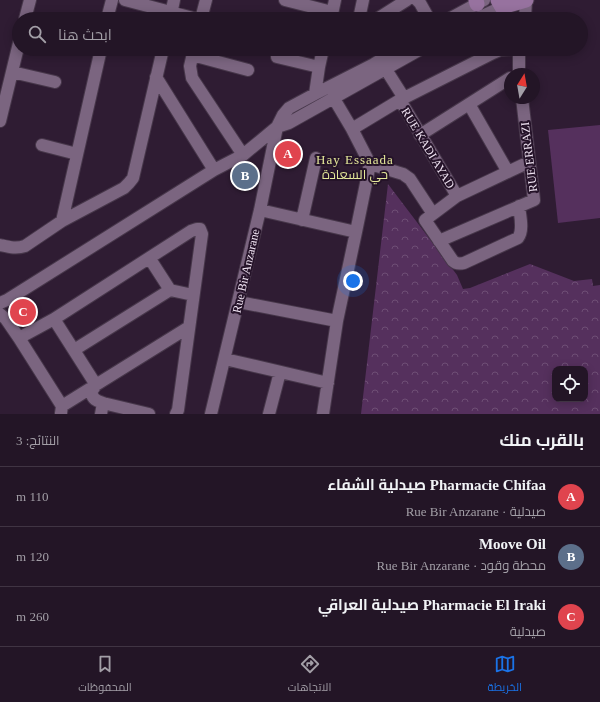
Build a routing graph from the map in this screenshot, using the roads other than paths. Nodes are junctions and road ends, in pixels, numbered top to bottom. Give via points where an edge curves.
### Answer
1 (30, 0) edge
2 (112, 0) edge
3 (125, 0) edge
4 (174, 0) edge
5 (206, 0) edge
6 (285, 0) edge
7 (363, 0) edge
8 (407, 0) edge
9 (416, 0) edge
10 (526, 0) edge
11 (479, 1) edge
12 (501, 9) edge
13 (333, 10) edge
14 (27, 12) edge
15 (109, 12) edge
16 (159, 12) edge
17 (171, 12) edge
18 (203, 12) edge
19 (360, 12) edge
20 (388, 12) edge
21 (426, 12) edge
22 (461, 12) edge
23 (526, 12) edge
24 (16, 56) edge
25 (99, 56) edge
26 (161, 56) edge
27 (192, 56) edge
28 (205, 56) edge
29 (323, 56) edge
30 (387, 56) edge
31 (408, 56) edge
32 (487, 56) edge
33 (518, 56) edge
34 (277, 57) dead end
35 (319, 67) junction
36 (385, 68) junction
37 (517, 68) edge
38 (248, 70) dead end
39 (12, 72) junction
40 (156, 77) junction
41 (55, 82) dead end
42 (504, 82) edge
43 (315, 94) junction
44 (333, 97) junction
45 (402, 99) junction
46 (470, 104) junction
47 (523, 104) edge
48 (0, 121) edge
49 (277, 127) junction
50 (352, 129) junction
51 (420, 135) junction
52 (42, 145) dead end
53 (77, 154) junction
54 (243, 155) junction
55 (316, 158) dead end
56 (529, 162) junction
57 (370, 164) junction
58 (214, 170) junction
59 (508, 172) junction
60 (457, 196) junction
61 (519, 206) junction
62 (260, 210) junction
63 (429, 217) junction
64 (302, 220) junction
65 (62, 221) junction
66 (356, 232) junction
67 (439, 241) junction
68 (0, 245) edge
69 (150, 259) junction
70 (170, 290) junction
71 (193, 295) junction
72 (239, 302) junction
73 (0, 303) edge
74 (0, 314) edge
75 (54, 318) junction
76 (338, 321) junction
77 (189, 327) junction
78 (19, 338) junction
79 (74, 350) junction
80 (225, 358) junction
81 (280, 372) junction
82 (328, 383) junction
83 (96, 385) junction
84 (102, 408) edge
85 (62, 410) edge
86 (137, 412) edge
87 (149, 414) edge
88 (176, 414) edge
89 (211, 414) edge
90 (269, 414) edge
91 (323, 414) edge

1 - 14 street
2 - 15 street
3 - 16 street
4 - 17 street
5 - 18 street
6 - 13 street
7 - 19 street
8 - 20 street
9 - 21 street
10 - 12 main road
10 - 23 street
11 - 22 street
24 - 39 street
25 - 53 street
26 - 40 street
27 - 54 street via 190,66 192,78
28 - 38 street
29 - 35 street
30 - 43 street
31 - 36 street
32 - 45 street
33 - 37 street
34 - 35 street
35 - 43 street
36 - 44 street
36 - 45 street, RUE KADI AYAD
39 - 41 street
39 - 48 street
40 - 58 street
40 - 65 street via 133,178 124,188
42 - 46 street
43 - 49 street via 289,108
44 - 49 street via 289,123
44 - 50 street
45 - 50 street
45 - 51 street, RUE KADI AYAD
46 - 51 street
46 - 59 street
47 - 56 street, RUE ERRAZI
49 - 54 street
49 - 62 street, Rue Bir Anzarane
50 - 57 street
51 - 60 street, RUE KADI AYAD
52 - 53 street
53 - 65 street
54 - 58 street
55 - 64 street
56 - 59 street, RUE KADI AYAD
56 - 61 street, RUE ERRAZI via 534,200
57 - 63 street via 410,178
57 - 66 street
58 - 73 street
59 - 60 street, RUE KADI AYAD
60 - 63 street, RUE KADI AYAD
61 - 67 street, RUE ERRAZI
61 - 67 street, RUE ERRAZI via 521,235 464,264 455,264
62 - 64 street
62 - 72 street, Rue Bir Anzarane
63 - 67 street
64 - 66 street
65 - 68 street via 20,248
66 - 76 street
69 - 70 street
69 - 71 street via 192,231 200,229 202,234
69 - 75 street
70 - 71 street
70 - 79 street
71 - 77 street
72 - 76 street
72 - 80 street, Rue Bir Anzarane
74 - 78 street
75 - 78 street
75 - 79 street
76 - 82 street
77 - 83 street
77 - 88 street
78 - 85 street
79 - 83 street
80 - 81 street
80 - 89 street, Rue Bir Anzarane
81 - 82 street
81 - 90 street
82 - 91 street
83 - 84 street via 91,392 92,397
83 - 85 street
84 - 86 street
86 - 87 street

